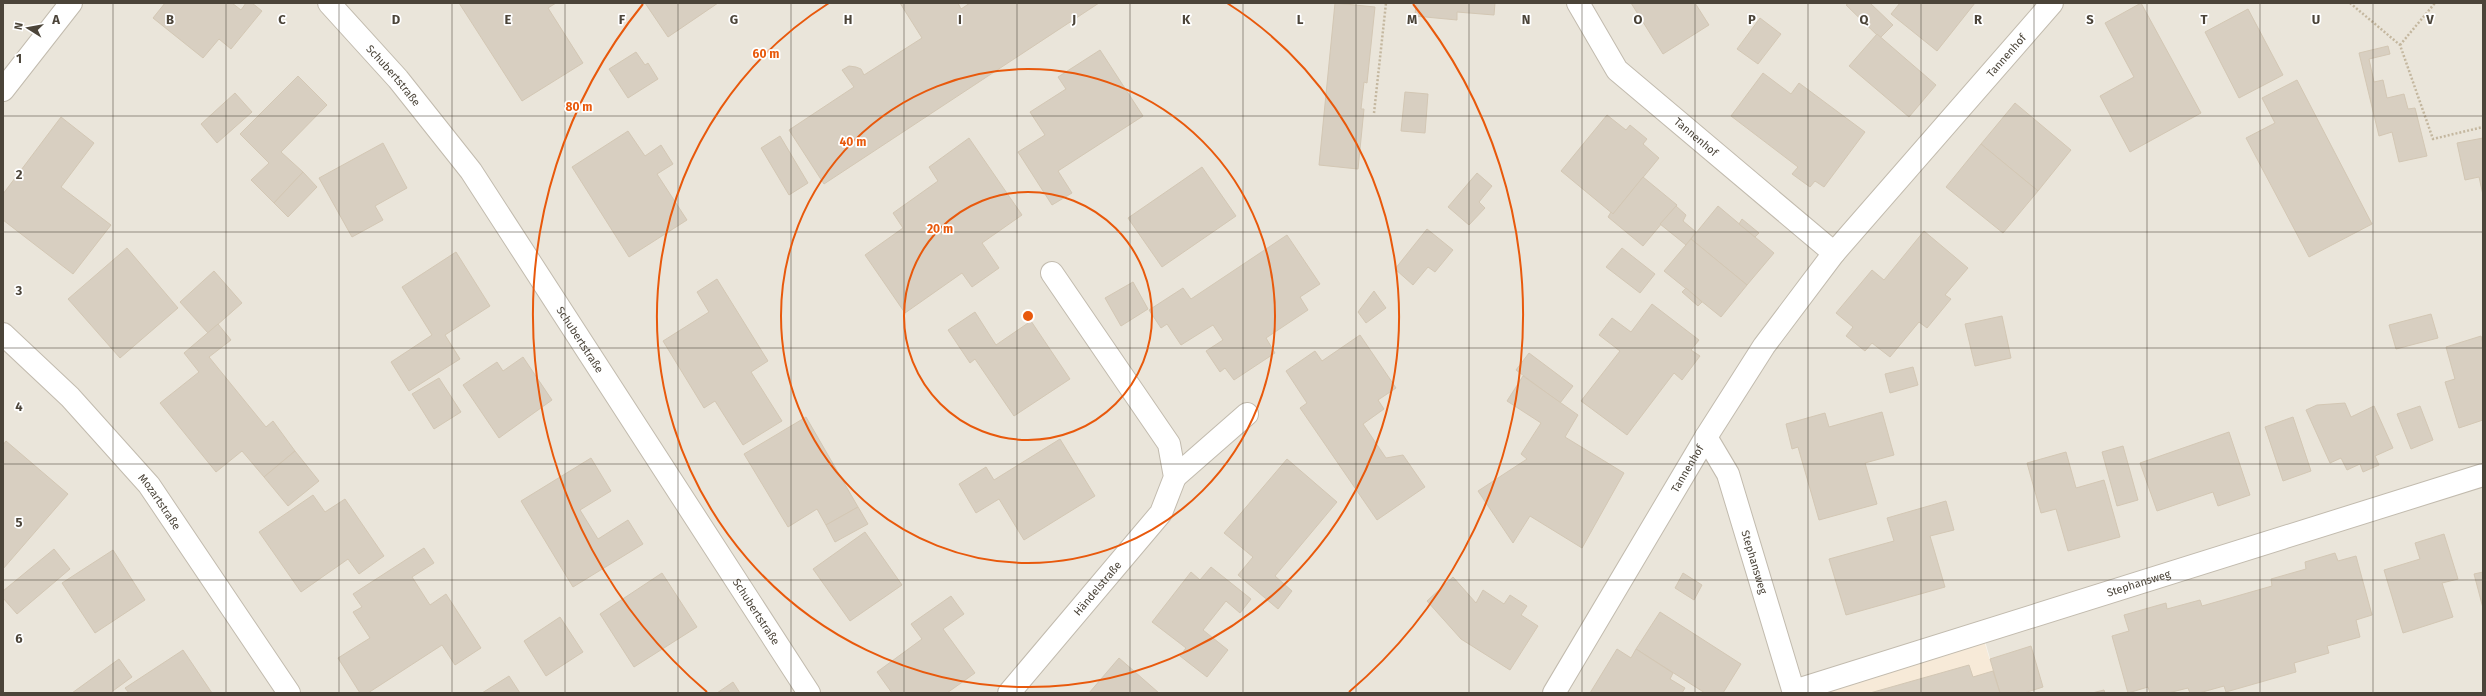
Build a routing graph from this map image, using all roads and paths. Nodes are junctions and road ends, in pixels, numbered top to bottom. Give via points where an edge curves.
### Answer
1 (71, 3) edge
2 (329, 3) edge
3 (1386, 3) edge
4 (1578, 3) edge
5 (2052, 3) edge
6 (2350, 3) edge
7 (2435, 3) edge
8 (2400, 45) junction
9 (3, 90) edge
10 (1374, 113) dead end
11 (2483, 127) edge
12 (1834, 253) junction
13 (1052, 272) dead end
14 (3, 334) edge
15 (1247, 414) dead end
16 (1706, 437) junction
17 (2483, 475) edge
18 (1176, 477) junction
19 (1794, 692) edge
20 (289, 693) edge
21 (809, 693) edge
22 (1009, 693) edge
23 (1554, 693) edge

1 - 9 street
2 - 21 street, Schubertstraße via 398,79 470,171
3 - 10 path
4 - 12 street, Tannenhof via 1617,70
5 - 12 street, Tannenhof
6 - 8 path
7 - 8 path
8 - 11 path via 2433,139
12 - 16 street, Tannenhof via 1764,346
13 - 18 street via 1169,444
14 - 20 street, Mozartstraße via 70,397 149,484
15 - 18 street, Händelstraße
16 - 19 street, Stephansweg via 1728,474
16 - 23 street, Tannenhof
17 - 19 street, Stephansweg
18 - 22 street, Händelstraße via 1161,513

